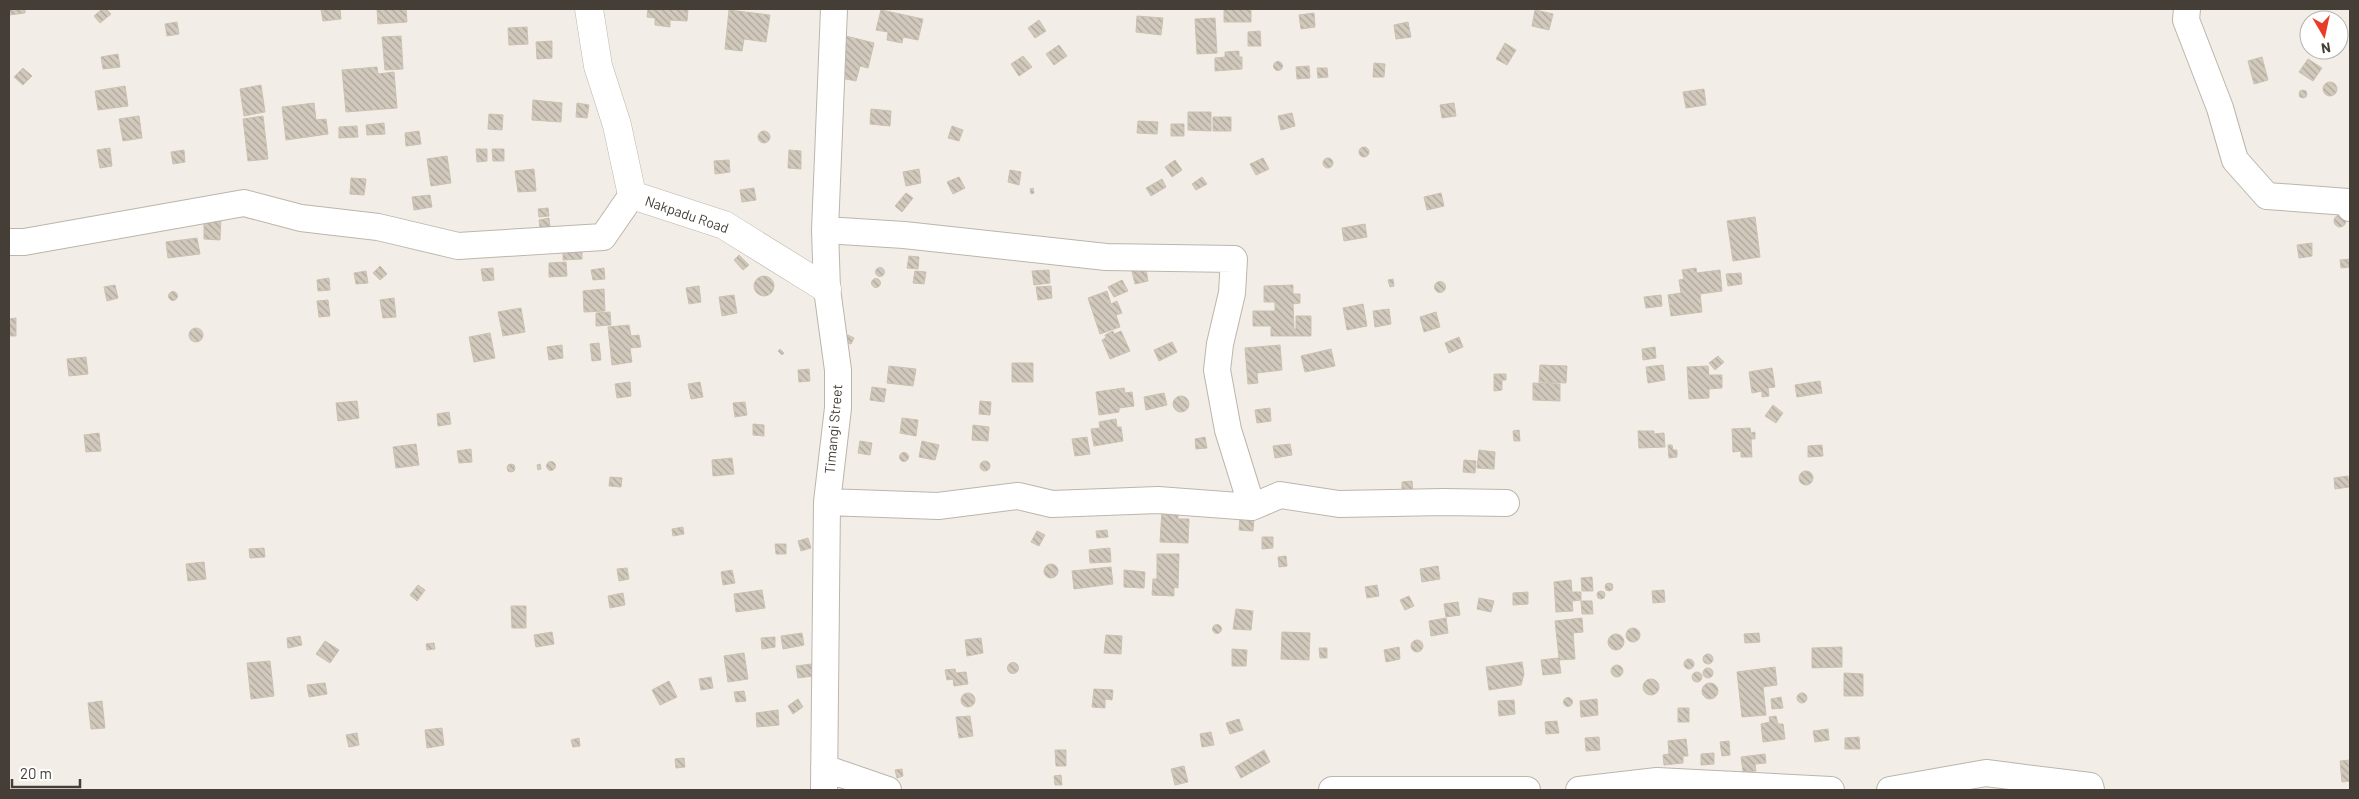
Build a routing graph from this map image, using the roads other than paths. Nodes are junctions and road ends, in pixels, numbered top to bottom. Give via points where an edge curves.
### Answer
1 (589, 9) edge
2 (834, 9) edge
3 (2187, 9) edge
4 (632, 195) junction
5 (2350, 208) edge
6 (825, 230) junction
7 (9, 242) edge
8 (827, 289) junction
9 (827, 502) junction
10 (1506, 503) dead end
11 (1252, 507) junction
12 (824, 779) edge
13 (888, 790) edge
14 (1332, 790) edge
15 (1527, 790) edge
16 (1579, 790) edge
17 (1830, 790) edge
18 (1890, 790) edge
19 (2091, 790) edge

1 - 4 street, Nakpadu Road via 598,66 617,125
2 - 6 street, Timangi Street
3 - 5 street via 2186,20 2220,108 2235,160 2267,196 2348,202
4 - 7 street via 603,238 458,246 378,227 301,218 244,203
4 - 8 street, Nakpadu Road via 724,225
6 - 8 street, Timangi Street
6 - 11 street via 904,235 1106,257 1234,259 1232,294 1217,370 1228,430
8 - 9 street, Timangi Street via 838,370 838,408
9 - 11 street via 938,506 1018,496 1052,504 1158,500
9 - 12 street, Timangi Street
10 - 11 street via 1340,504 1280,496
12 - 13 street
14 - 15 street
16 - 17 street via 1657,781
18 - 19 street via 1986,773 2090,786

